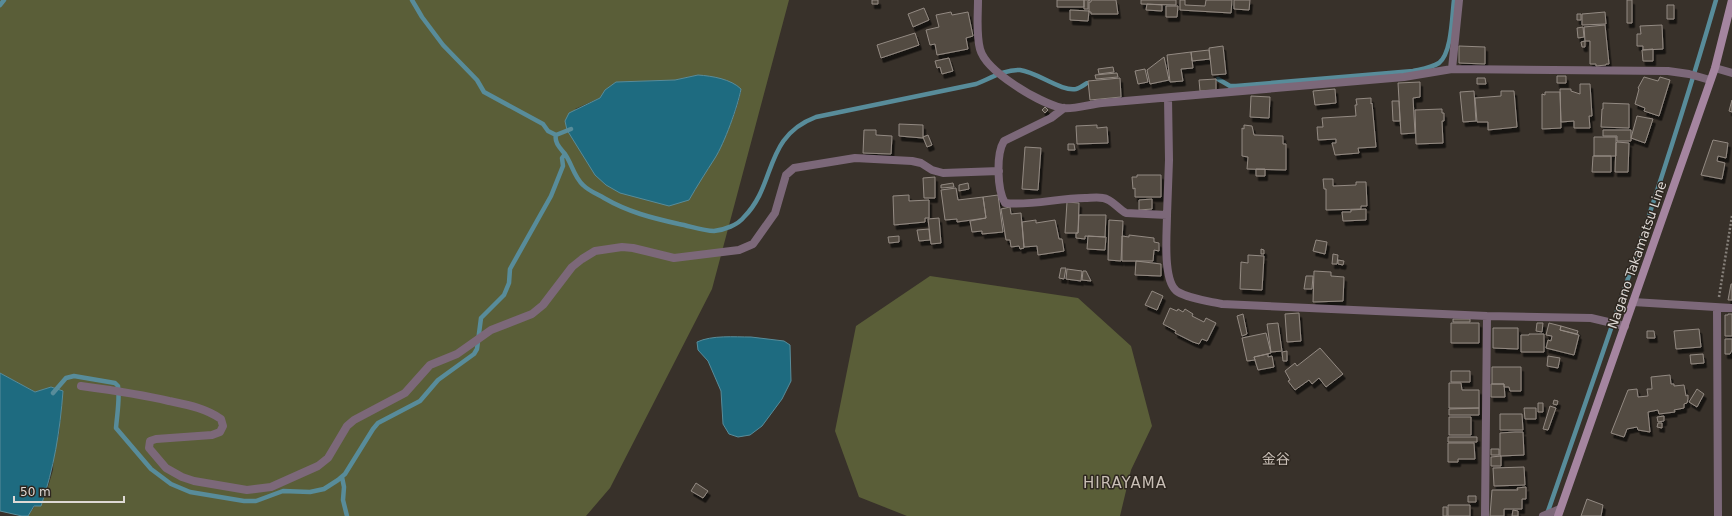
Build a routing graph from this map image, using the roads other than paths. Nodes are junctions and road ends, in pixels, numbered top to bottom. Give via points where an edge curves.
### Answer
1 (978, 0) edge
2 (1459, 0) edge
3 (1732, 0) edge
4 (1715, 68) junction
5 (1452, 69) junction
6 (1732, 73) edge
7 (1710, 80) junction
8 (1168, 98) junction
9 (1064, 108) junction
10 (999, 171) junction
11 (1167, 215) junction
12 (1633, 302) junction
13 (1717, 308) junction
14 (1732, 308) edge
15 (1487, 316) junction
16 (1622, 325) junction
17 (81, 386) dead end
18 (1556, 513) edge
19 (1485, 516) edge
20 (1543, 516) edge
21 (1718, 516) edge

1 - 9 street via 980,50 987,62 1020,89 1045,102
2 - 5 street
3 - 4 main road, Nagano Takamatsu Line
4 - 6 street
4 - 7 main road, Nagano Takamatsu Line
5 - 7 street via 1668,71
5 - 8 street via 1404,77
7 - 12 main road, Nagano Takamatsu Line
8 - 9 street
8 - 11 street
9 - 10 street via 1051,118 1004,140 1000,146
10 - 11 street via 1001,196 1005,203 1016,205 1064,198 1103,198 1126,212
10 - 17 street via 943,173 917,162 855,158 794,168 786,176 775,213 753,244 739,250 674,258 627,247 595,251 572,267 543,305 532,314 491,330 457,354 430,365 405,393 347,426 328,458 318,466 271,487 247,490 194,481 166,468 149,448 150,441 212,435 220,432 224,426 222,419 202,408
11 - 15 street via 1170,283 1176,291 1184,295 1222,304
12 - 13 street
12 - 16 main road, Nagano Takamatsu Line
13 - 14 street
13 - 21 street
15 - 16 street via 1591,318
15 - 19 street
16 - 18 main road, Nagano Takamatsu Line
18 - 20 street

